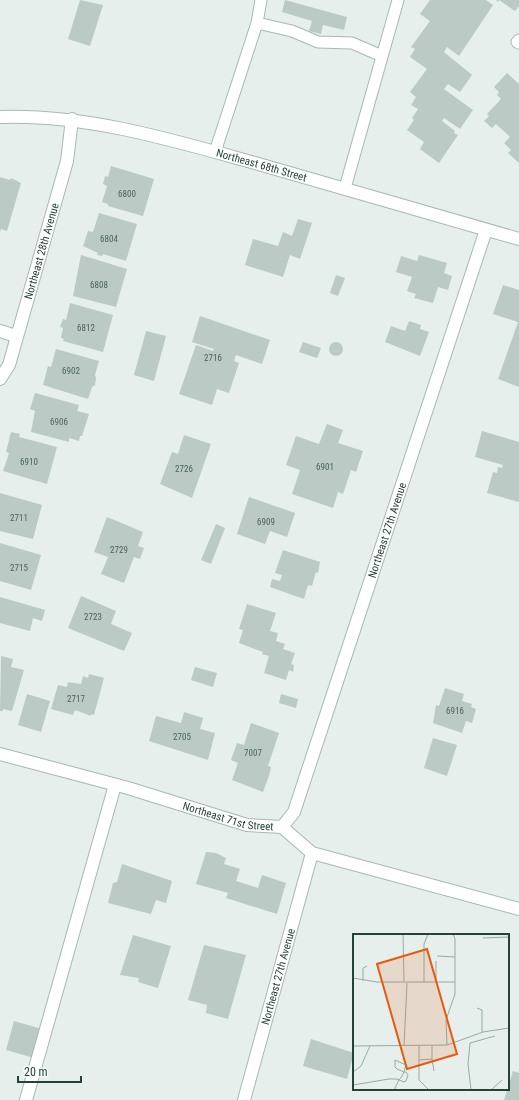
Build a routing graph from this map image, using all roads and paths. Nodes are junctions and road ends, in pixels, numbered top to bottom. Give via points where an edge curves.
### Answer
1 (261, 0) edge
2 (398, 0) edge
3 (257, 23) junction
4 (519, 40) edge
5 (519, 43) edge
6 (382, 56) junction
7 (0, 117) edge
8 (72, 119) junction
9 (215, 152) junction
10 (345, 188) junction
11 (486, 230) junction
12 (519, 239) edge
13 (0, 331) edge
14 (16, 336) junction
15 (0, 379) edge
16 (0, 754) edge
17 (115, 785) junction
18 (282, 827) junction
19 (312, 853) junction
20 (519, 909) edge
21 (26, 1100) edge
22 (244, 1100) edge

1 - 3 lane
2 - 6 lane
3 - 6 lane via 292,31 318,42 352,43
3 - 9 lane
4 - 5 lane
6 - 10 lane
7 - 8 street, Northeast 68th Street
8 - 9 street, Northeast 68th Street via 144,133
8 - 14 street, Northeast 28th Avenue via 67,161
9 - 10 street, Northeast 68th Street
10 - 11 street, Northeast 68th Street
11 - 12 street, Northeast 68th Street
11 - 18 street, Northeast 27th Avenue via 294,812
13 - 14 street
14 - 15 street, Northeast 28th Avenue via 9,365
16 - 17 street, Northeast 71st Street
17 - 18 street, Northeast 71st Street via 248,825
17 - 21 street
18 - 19 street, Northeast 71st Street
19 - 20 street, Northeast 71st Street
19 - 22 street, Northeast 27th Avenue

